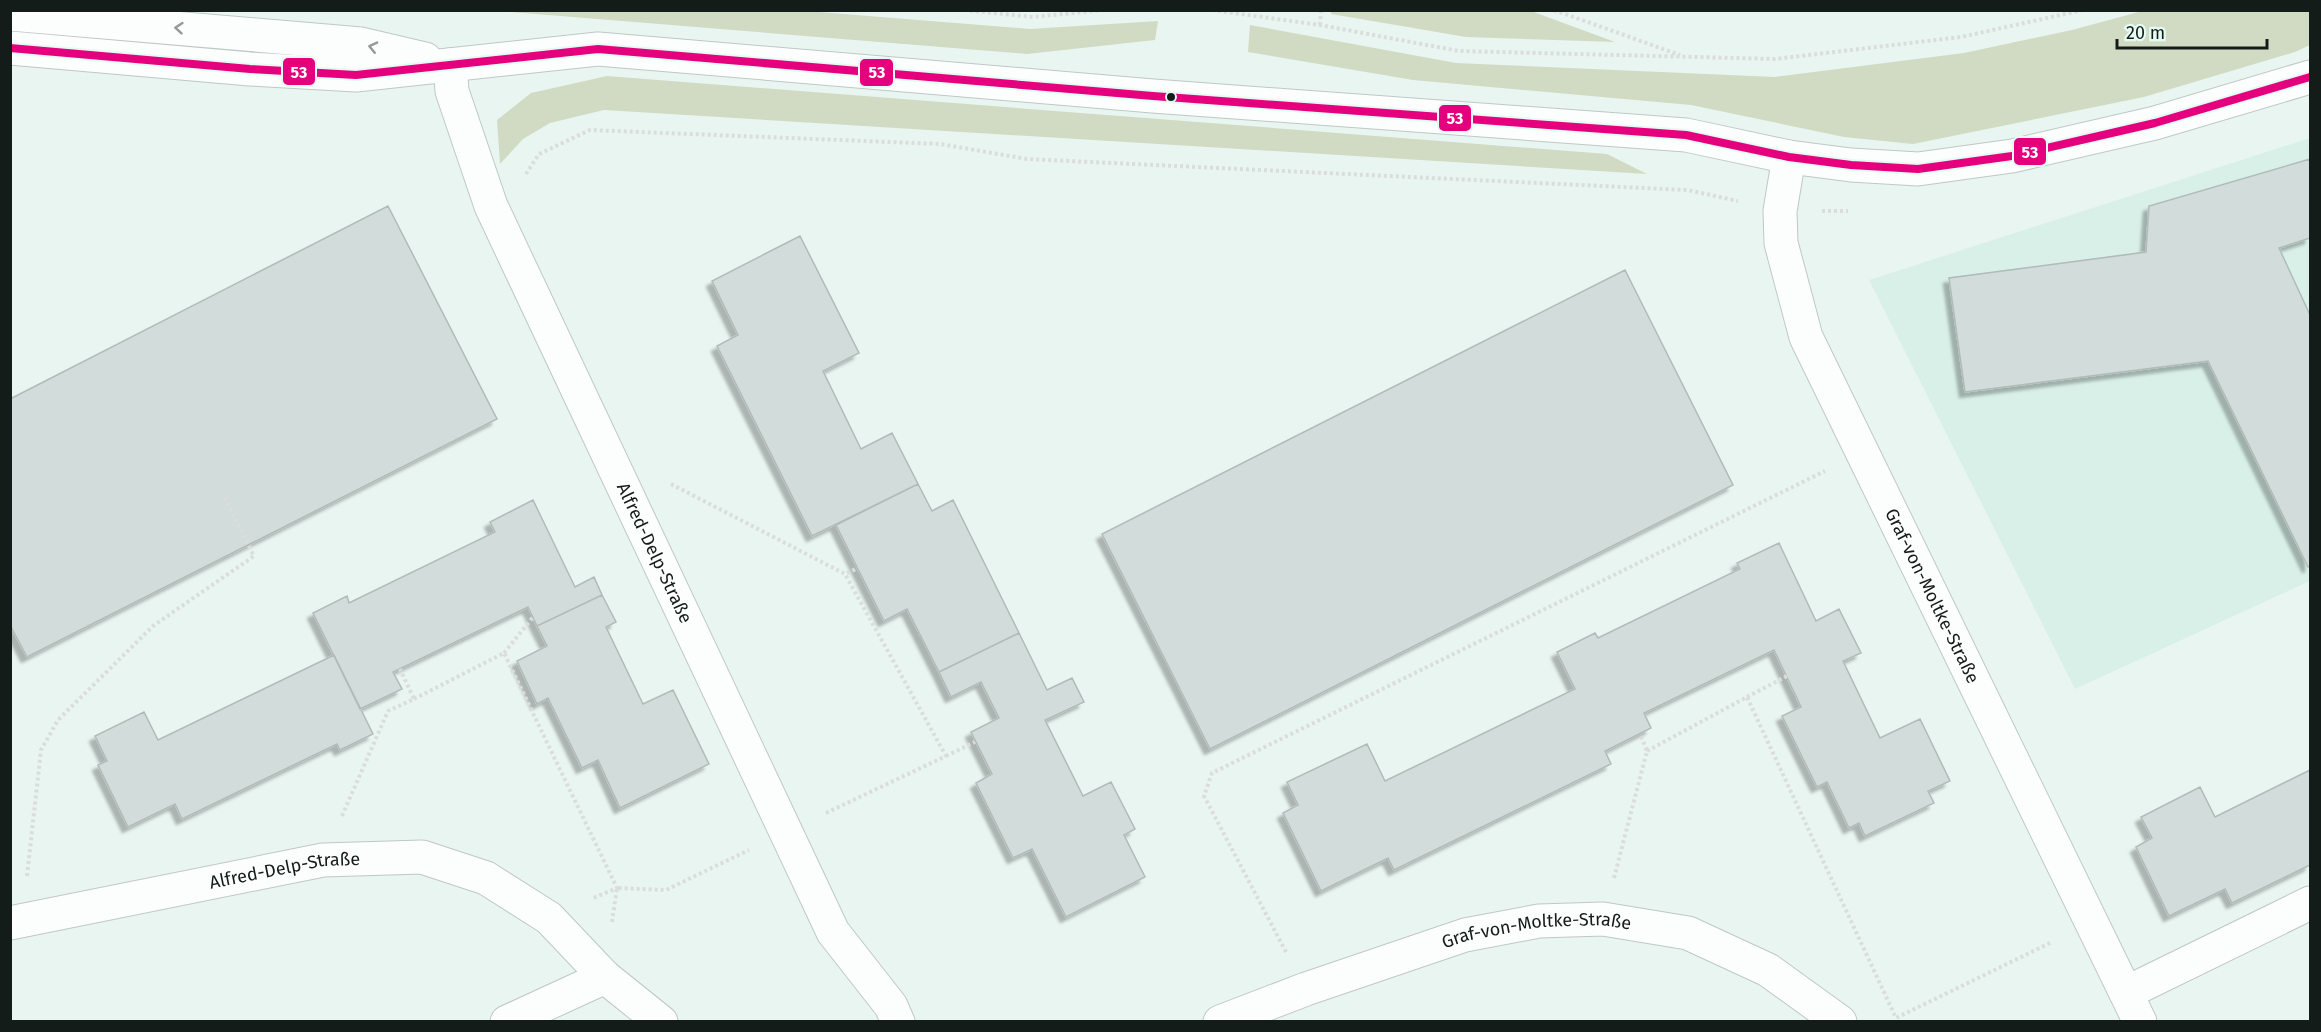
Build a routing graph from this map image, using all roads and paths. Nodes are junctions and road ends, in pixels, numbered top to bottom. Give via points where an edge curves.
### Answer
1 (964, 10) edge
2 (1102, 10) edge
3 (1212, 10) edge
4 (1321, 10) edge
5 (1554, 10) edge
6 (2084, 10) edge
7 (10, 14) edge
8 (1320, 26) junction
9 (10, 48) edge
10 (1686, 57) junction
11 (450, 65) junction
12 (2310, 77) edge
13 (1789, 157) junction
14 (491, 206) junction
15 (1780, 211) junction
16 (1863, 452) junction
17 (619, 479) junction
18 (223, 494) dead end
19 (858, 568) dead end
20 (846, 574) junction
21 (533, 617) dead end
22 (504, 653) junction
23 (400, 669) dead end
24 (1787, 676) dead end
25 (1747, 697) junction
26 (414, 699) junction
27 (1640, 734) dead end
28 (975, 742) dead end
29 (1647, 751) junction
30 (946, 756) junction
31 (786, 832) junction
32 (323, 860) junction
33 (617, 888) junction
34 (2310, 903) edge
35 (549, 918) junction
36 (1603, 919) junction
37 (16, 922) edge
38 (2092, 922) junction
39 (604, 977) junction
40 (1306, 989) junction
41 (2126, 993) junction
42 (1894, 1020) edge
43 (507, 1022) edge
44 (661, 1022) edge
45 (898, 1022) edge
46 (1220, 1022) edge
47 (1840, 1022) edge
48 (2140, 1022) edge

1 - 2 path via 1033,17
3 - 8 path
4 - 8 path
5 - 10 path
6 - 10 path via 1961,37 1775,59
11 -> 7 street via 361,44
8 - 10 path via 1458,51
9 - 11 street via 356,75
11 - 13 street via 598,49 1141,95 1675,134
11 - 14 street, Alfred-Delp-Straße via 452,91
12 - 13 street via 2155,123 2012,156 1918,169
13 - 15 street, Graf-von-Moltke-Straße
14 - 15 path via 519,185 539,154 590,130 940,144 1027,159 1687,190
14 - 17 street, Alfred-Delp-Straße
15 - 16 street, Graf-von-Moltke-Straße via 1781,243 1806,337
16 - 38 street, Graf-von-Moltke-Straße
16 - 40 path via 1212,773 1204,796
17 - 20 path via 653,475
17 - 31 street, Alfred-Delp-Straße
18 - 37 path via 254,556 153,626 58,720 41,750
19 - 20 path
20 - 30 path
21 - 22 path
22 - 26 path
22 - 33 path
23 - 26 path
24 - 25 path
25 - 29 path
25 - 42 path
26 - 32 path via 388,711
27 - 29 path
28 - 30 path
29 - 36 path
30 - 31 path
31 - 33 path via 666,890
31 - 45 street, Alfred-Delp-Straße via 833,932 891,1006
32 - 35 street, Alfred-Delp-Straße via 422,857 486,878
32 - 37 street, Alfred-Delp-Straße
33 - 35 path
33 - 39 path
34 - 41 street
35 - 39 street, Alfred-Delp-Straße
36 - 40 street, Graf-von-Moltke-Straße via 1539,921 1465,935
36 - 47 street, Graf-von-Moltke-Straße via 1688,933 1768,970
38 - 41 street, Graf-von-Moltke-Straße
38 - 42 path
39 - 43 street
39 - 44 street, Alfred-Delp-Straße
40 - 46 street, Graf-von-Moltke-Straße
41 - 48 street, Graf-von-Moltke-Straße

